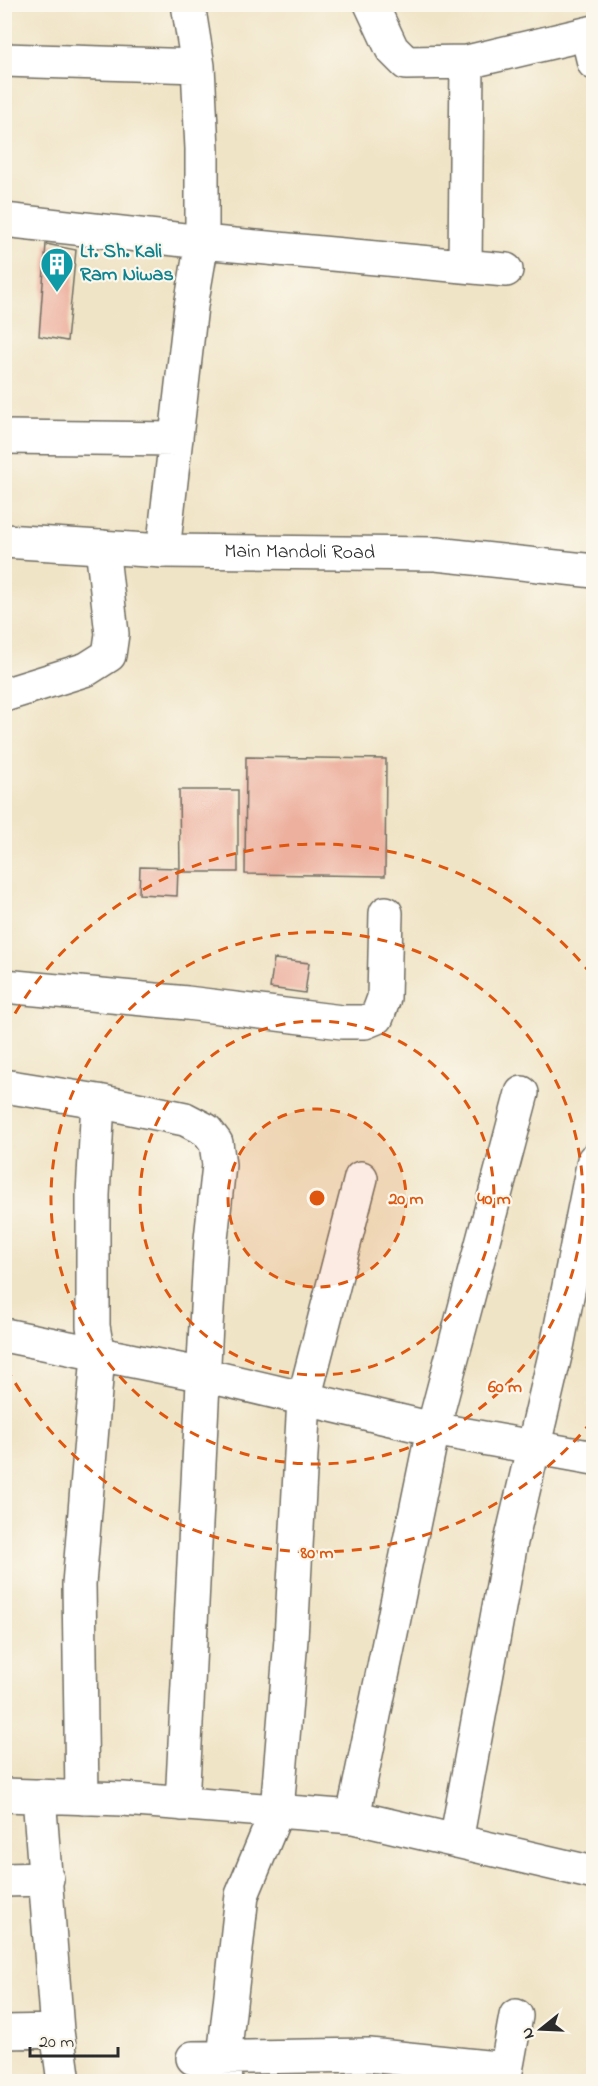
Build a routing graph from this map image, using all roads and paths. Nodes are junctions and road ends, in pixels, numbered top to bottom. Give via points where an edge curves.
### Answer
1 (188, 4) edge
2 (371, 4) edge
3 (592, 43) edge
4 (4, 60) edge
5 (467, 62) junction
6 (198, 66) junction
7 (4, 220) edge
8 (202, 242) junction
9 (465, 266) junction
10 (506, 270) dead end
11 (4, 437) edge
12 (176, 439) junction
13 (4, 541) edge
14 (102, 547) junction
15 (163, 551) junction
16 (594, 571) edge
17 (4, 695) edge
18 (386, 913) dead end
19 (4, 986) edge
20 (4, 1086) edge
21 (522, 1093) dead end
22 (98, 1101) junction
23 (594, 1160) edge
24 (361, 1178) dead end
25 (4, 1335) edge
26 (98, 1355) junction
27 (204, 1376) junction
28 (304, 1399) junction
29 (433, 1429) junction
30 (533, 1447) junction
31 (594, 1458) edge
32 (4, 1795) edge
33 (39, 1796) junction
34 (82, 1798) junction
35 (182, 1804) junction
36 (277, 1811) junction
37 (353, 1817) junction
38 (456, 1841) junction
39 (594, 1873) edge
40 (47, 1879) junction
41 (4, 1880) edge
42 (516, 2016) dead end
43 (57, 2031) junction
44 (4, 2032) edge
45 (214, 2066) edge
46 (505, 2075) edge
47 (64, 2082) edge

1 - 6 street
2 - 5 street via 392,49 406,63
3 - 5 street
4 - 6 street
5 - 9 street
6 - 8 street
7 - 8 street
8 - 9 street
8 - 12 street
9 - 10 street
11 - 12 street
12 - 15 street
13 - 14 street, Main Mandoli Road
14 - 15 street, Main Mandoli Road
14 - 17 street via 111,625 109,655 87,669
15 - 16 street, Main Mandoli Road via 436,554
18 - 19 street via 384,999 377,1017 365,1022
20 - 22 street
21 - 29 street
22 - 26 street via 93,1326
22 - 27 street via 185,1119 206,1130 216,1143 219,1165
23 - 30 street
24 - 28 street
25 - 26 street
26 - 27 street
26 - 34 street via 79,1584
27 - 28 street
27 - 35 street
28 - 29 street
28 - 36 street
29 - 30 street
29 - 37 street
30 - 31 street
30 - 38 street via 511,1542
32 - 33 street
33 - 34 street
33 - 40 street
34 - 35 street
35 - 36 street
36 - 37 street
36 - 45 street via 242,1895
37 - 38 street
38 - 39 street
40 - 41 street
40 - 43 street
42 - 46 street
43 - 44 street
43 - 47 street
45 - 46 street via 369,2055

